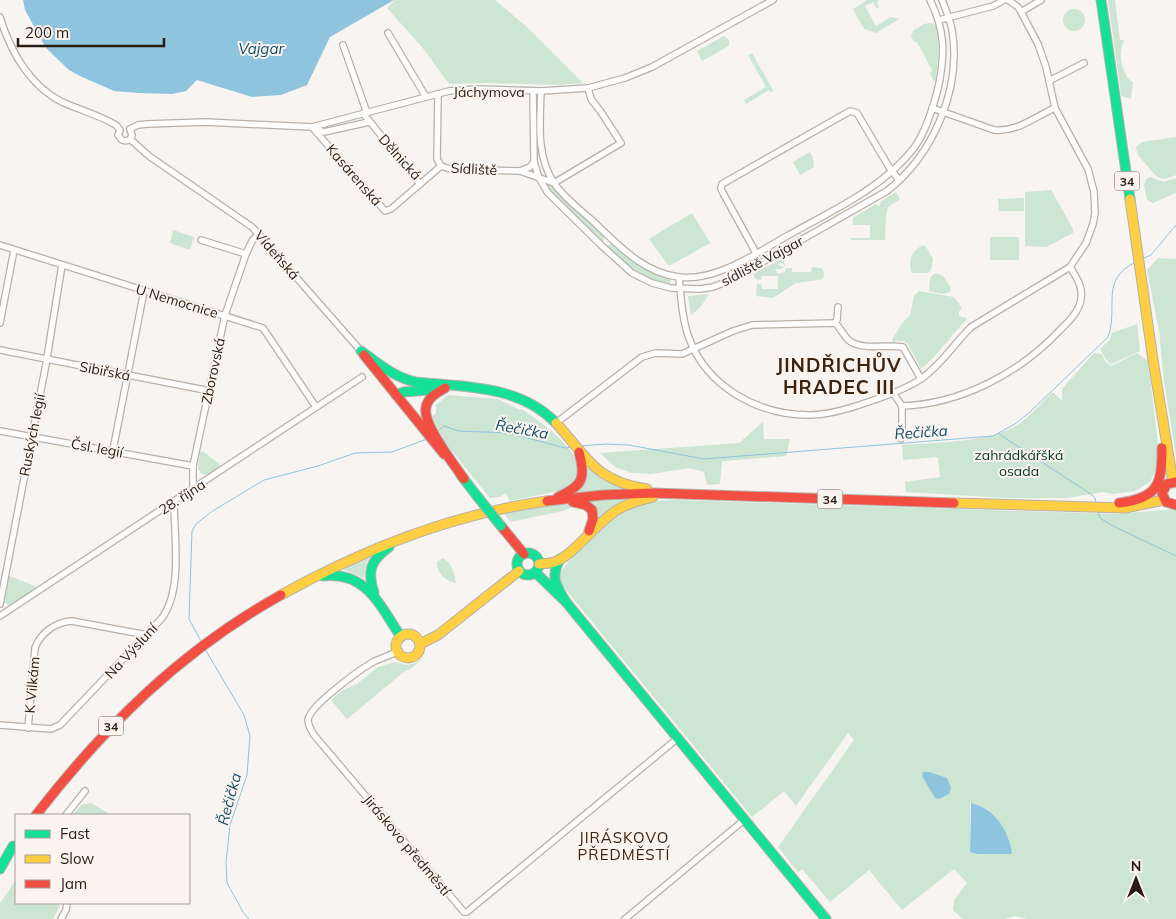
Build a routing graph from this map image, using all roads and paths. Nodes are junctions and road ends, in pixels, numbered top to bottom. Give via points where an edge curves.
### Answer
1 (774, 0) edge
2 (930, 0) edge
3 (942, 0) edge
4 (1006, 0) edge
5 (1041, 0) edge
6 (1101, 0) edge
7 (1021, 12) junction
8 (0, 17) edge
9 (948, 17) junction
10 (939, 20) junction
11 (388, 33) dead end
12 (343, 45) dead end
13 (1084, 63) dead end
14 (1049, 81) junction
15 (588, 88) junction
16 (533, 91) junction
17 (541, 91) junction
18 (438, 94) junction
19 (426, 97) junction
20 (932, 108) junction
21 (1055, 108) junction
22 (365, 113) junction
23 (944, 113) junction
24 (369, 122) junction
25 (312, 127) junction
26 (130, 129) junction
27 (120, 130) junction
28 (130, 139) junction
29 (534, 162) junction
30 (440, 166) junction
31 (520, 171) junction
32 (892, 171) junction
33 (539, 178) junction
34 (899, 180) junction
35 (554, 183) junction
36 (420, 184) junction
37 (259, 233) junction
38 (610, 238) junction
39 (201, 240) dead end
40 (0, 245) edge
41 (602, 246) junction
42 (14, 250) junction
43 (756, 253) junction
44 (246, 254) junction
45 (62, 265) junction
46 (1070, 267) junction
47 (679, 277) junction
48 (680, 289) junction
49 (144, 291) junction
50 (838, 307) dead end
51 (225, 315) junction
52 (0, 323) edge
53 (835, 324) junction
54 (695, 349) junction
55 (0, 350) edge
56 (361, 352) junction
57 (47, 358) junction
58 (128, 375) junction
59 (362, 377) dead end
60 (921, 379) junction
61 (413, 382) junction
62 (449, 388) junction
63 (210, 392) junction
64 (893, 393) junction
65 (396, 395) junction
66 (902, 406) junction
67 (316, 407) junction
68 (1163, 420) junction
69 (556, 422) junction
70 (0, 430) edge
71 (32, 436) junction
72 (901, 439) dead end
73 (113, 450) junction
74 (578, 450) junction
75 (193, 466) junction
76 (464, 479) junction
77 (1174, 482) edge
78 (193, 490) junction
79 (671, 494) junction
80 (560, 500) junction
81 (1164, 500) junction
82 (174, 502) junction
83 (547, 502) junction
84 (1176, 505) edge
85 (1100, 508) junction
86 (588, 534) junction
87 (404, 538) junction
88 (524, 554) junction
89 (560, 560) junction
90 (537, 568) junction
91 (519, 571) junction
92 (304, 583) junction
93 (375, 598) junction
94 (566, 602) junction
95 (0, 604) edge
96 (0, 616) edge
97 (147, 635) junction
98 (401, 637) junction
99 (420, 644) junction
100 (397, 652) junction
101 (0, 725) edge
102 (28, 728) junction
103 (678, 738) junction
104 (85, 791) dead end
105 (37, 814) edge
106 (67, 814) edge
107 (744, 820) junction
108 (15, 844) edge
109 (0, 861) edge
110 (0, 869) edge
111 (66, 904) edge
112 (61, 919) edge
113 (625, 919) edge
114 (826, 919) edge

1 - 15 street, Jáchymova via 639,73
2 - 10 street, sídliště Vajgar
3 - 9 street, sídliště Vajgar
4 - 7 street
4 - 9 street
5 - 7 street
6 - 68 main road, 34
7 - 14 street via 1038,44
8 - 27 street, Vídeňská via 13,50 43,90
9 - 10 street
9 - 23 street, sídliště Vajgar via 954,45
10 - 20 street, sídliště Vajgar via 943,59
11 - 19 street
12 - 22 street, Dělnická
13 - 14 street
14 - 21 street
15 - 17 street, Jáchymova
15 - 35 street via 591,99 622,143
16 - 17 street, Jáchymova
16 - 18 street, Jáchymova via 476,90
16 - 29 street, sídliště Vajgar
17 - 35 street, sídliště Vajgar via 541,148
18 - 19 street, Jáchymova
18 - 30 street, Sídliště
19 - 22 street, Jáchymova
20 - 23 street
20 - 32 street, sídliště Vajgar via 915,147
21 - 23 street via 1002,131
21 - 46 street via 1088,169 1095,196 1089,236
22 - 24 street, Dělnická
22 - 25 street, Jáchymova
23 - 34 street, sídliště Vajgar via 926,149
24 - 25 street via 324,132
24 - 36 street, Dělnická
25 - 26 street, Jáchymova via 205,122 146,124
25 - 36 street, Kasárenská via 385,211
26 - 27 street
26 - 28 street
27 - 28 street, Vídeňská via 118,135 122,140
28 - 37 street, Vídeňská via 149,156
29 - 31 street
29 - 33 street, sídliště Vajgar
30 - 31 street, Sídliště
30 - 36 street, Dělnická
31 - 33 street, Sídliště
32 - 34 street
32 - 43 street, sídliště Vajgar via 862,193
32 - 43 street, sídliště Vajgar via 857,113 850,111 723,183 723,194
33 - 35 street, Sídliště
33 - 41 street, sídliště Vajgar via 548,193
34 - 48 street, sídliště Vajgar via 887,191 731,280 713,287
35 - 38 street, sídliště Vajgar
37 - 44 street, Zborovská
37 - 56 street, Vídeňská
38 - 41 street
38 - 47 street, sídliště Vajgar via 642,264 660,273
39 - 44 street
40 - 42 street, U Nemocnice
41 - 48 street, sídliště Vajgar via 632,273 652,283
42 - 45 street, U Nemocnice
42 - 52 street
43 - 47 street, sídliště Vajgar via 710,274
44 - 51 street, Zborovská
45 - 49 street, U Nemocnice
45 - 57 street, Ruských legií
46 - 60 street via 971,327
46 - 66 street via 1081,290 1080,303 1075,314 1040,350 988,384 951,397
47 - 48 street
48 - 54 street via 686,327
49 - 51 street, U Nemocnice
49 - 58 street
50 - 53 street
51 - 63 street, Zborovská
51 - 67 street, U Nemocnice via 263,328
53 - 54 street via 759,324 733,331
53 - 60 street via 852,344 903,347
54 - 64 street via 710,373 732,393 756,406 785,414 811,415 848,409
54 - 69 street via 682,354 656,353 642,357
55 - 57 street, Sibiřská
56 - 61 main road
56 - 65 main road
57 - 58 street, Sibiřská
57 - 71 street, Ruských legií
58 - 63 street, Sibiřská
58 - 73 street
59 - 67 street, 28. října
60 - 64 street
61 - 62 main road
61 - 65 main road
62 - 65 main road
62 - 69 main road via 495,392 518,398
62 - 76 main road via 427,402 426,415 430,427
63 - 75 street, Zborovská
64 - 66 street
65 - 76 main road
66 - 72 street
67 - 78 street, 28. října
68 - 77 main road, 34
68 - 85 main road, 34 via 1163,469 1158,485 1140,499 1109,503
69 - 74 main road
70 - 71 street, Čsl. legií
71 - 73 street, Čsl. legií
71 - 95 street, Ruských legií
73 - 75 street, Čsl. legií
74 - 79 main road via 612,480
74 - 83 main road via 584,469 582,482 568,494
75 - 78 street, Zborovská
76 - 88 main road, bridge
77 - 81 main road via 1164,487
78 - 82 street, 28. října
79 - 80 main road, 34 via 603,495
79 - 85 main road, 34
79 - 86 main road via 622,507
80 - 83 main road, 34
80 - 86 main road via 582,502 592,508 594,517
81 - 84 main road
81 - 85 main road, 34 via 1136,507
82 - 96 street, 28. října
82 - 97 street, Na Výsluní via 173,595 166,612
83 - 87 main road, 34 via 459,519
86 - 89 main road
87 - 92 main road, 34 via 335,566
87 - 93 main road via 381,552 372,564 370,577
88 - 90 main road via 535,556
88 - 91 main road via 517,561
89 - 90 main road
89 - 94 main road via 553,575
90 - 91 main road via 528,575
90 - 94 main road
91 - 99 main road via 438,635
92 - 93 main road via 328,575 346,575 363,584
92 - 105 main road, 34 via 250,614 176,667 91,747
93 - 98 main road
94 - 103 main road
97 - 102 street, Na Výsluní via 60,725 51,729
97 - 102 street, K Vilkám via 72,621 48,630 35,648
98 - 99 main road via 413,635
98 - 100 main road via 396,645
99 - 100 main road via 417,655 410,658
100 - 103 street, Jiráskovo předměstí via 375,661 342,684 313,710 308,718 309,726 464,912
101 - 102 street, Na Výsluní
103 - 107 main road
104 - 106 street
107 - 113 street
107 - 114 main road
108 - 109 main road
108 - 110 main road
111 - 112 street

